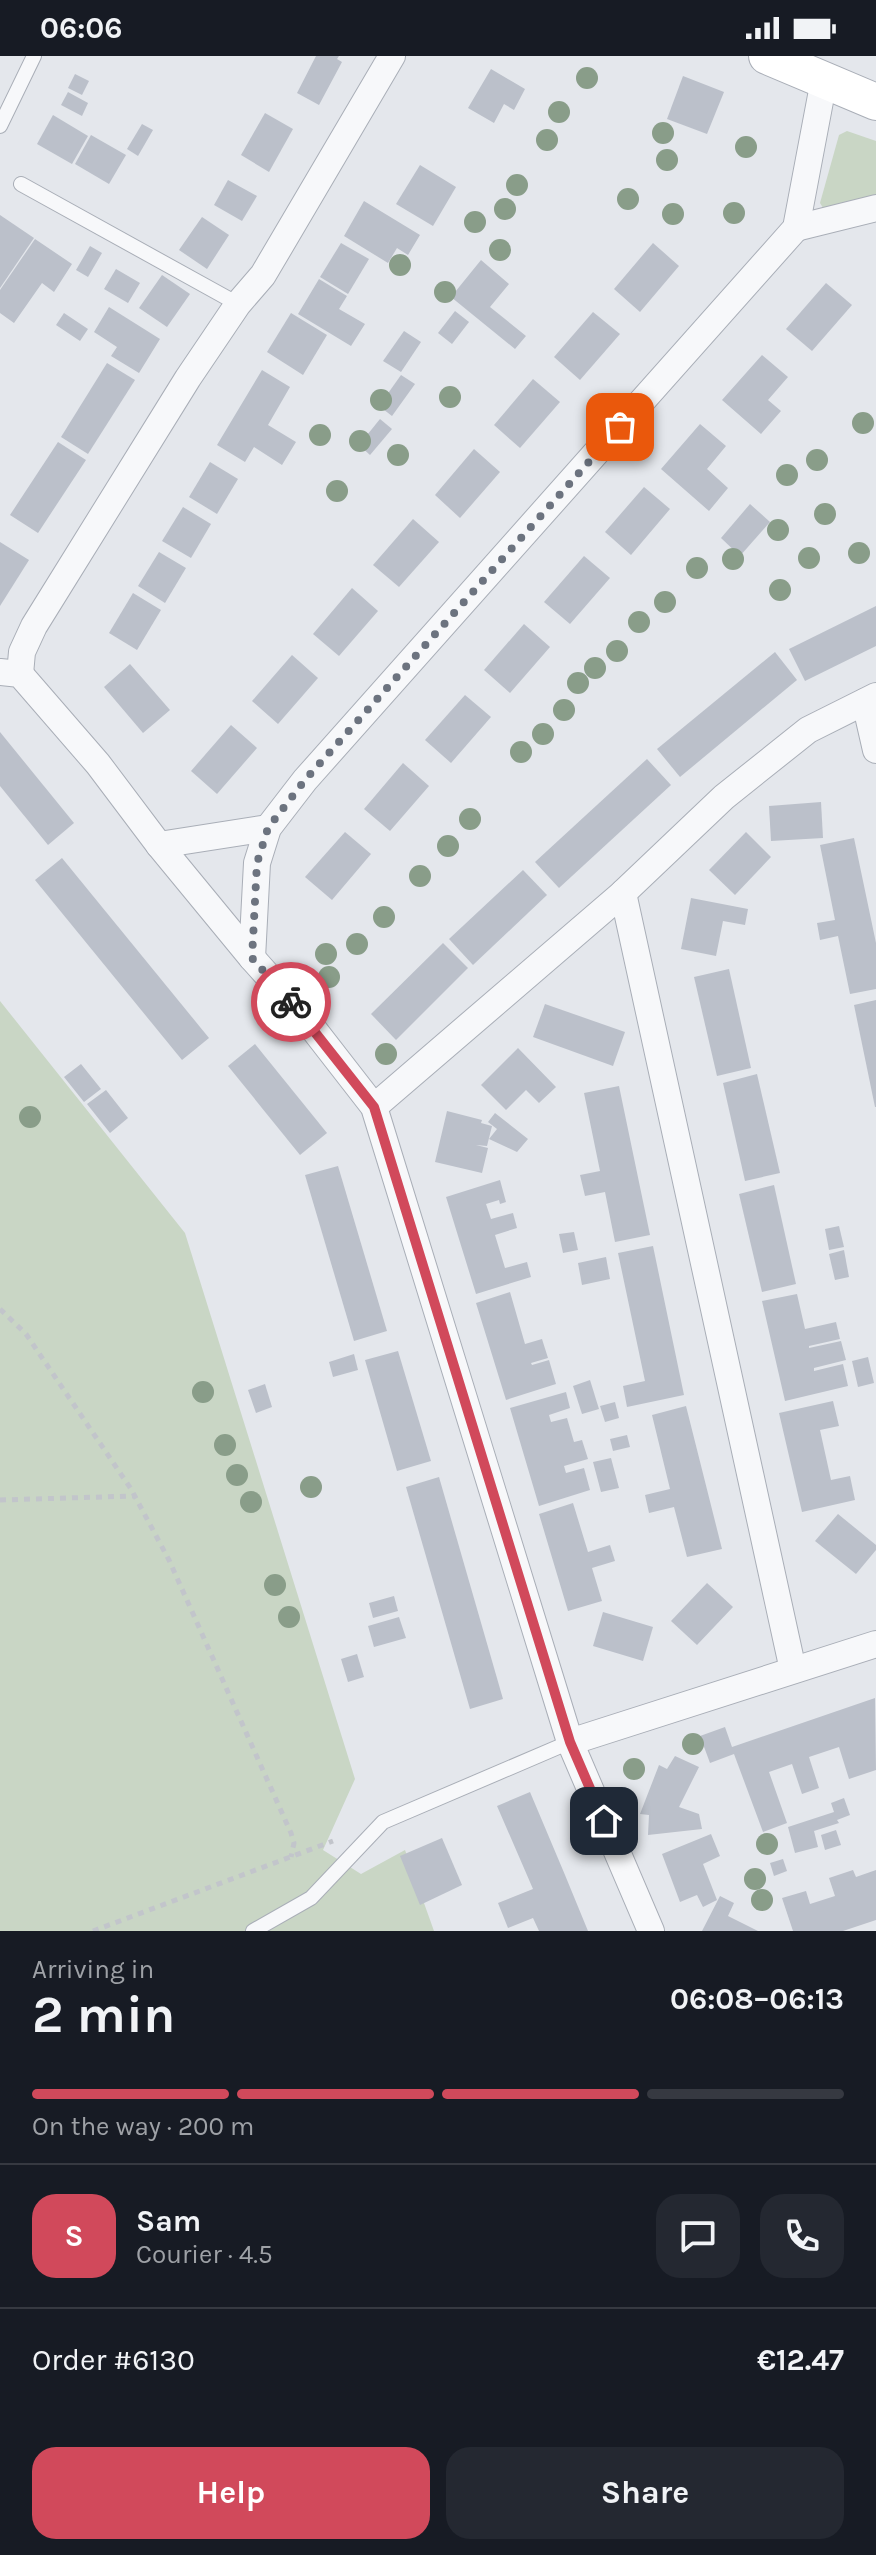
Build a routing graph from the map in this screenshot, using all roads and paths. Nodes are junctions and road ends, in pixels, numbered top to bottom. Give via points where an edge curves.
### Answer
1 (34, 56) edge
2 (392, 56) edge
3 (767, 56) edge
4 (824, 80) junction
5 (876, 102) edge
6 (0, 126) edge
7 (21, 184) dead end
8 (876, 208) edge
9 (796, 228) junction
10 (238, 304) junction
11 (10, 673) edge
12 (870, 699) edge
13 (876, 750) edge
14 (268, 828) junction
15 (159, 845) junction
16 (623, 893) junction
17 (252, 958) junction
18 (374, 1107) junction
19 (0, 1309) edge
20 (134, 1496) junction
21 (0, 1500) edge
22 (876, 1644) edge
23 (793, 1670) junction
24 (570, 1742) junction
25 (93, 1931) edge
26 (253, 1931) edge
27 (651, 1931) edge

1 - 6 lane
2 - 10 street via 263,275
3 - 4 main road
4 - 5 main road
4 - 9 street
7 - 10 lane
8 - 9 street
9 - 14 street
10 - 11 street via 34,626
11 - 15 street via 98,764
12 - 13 street
12 - 16 street via 808,730 724,797
14 - 15 street
14 - 17 street via 257,863
15 - 17 street
16 - 18 street
16 - 23 street
17 - 18 street
18 - 24 street
19 - 20 path via 26,1334
20 - 21 path
20 - 25 path via 169,1560 294,1843 291,1857
22 - 23 street
23 - 24 street
24 - 26 lane via 383,1822 311,1898
24 - 27 street

